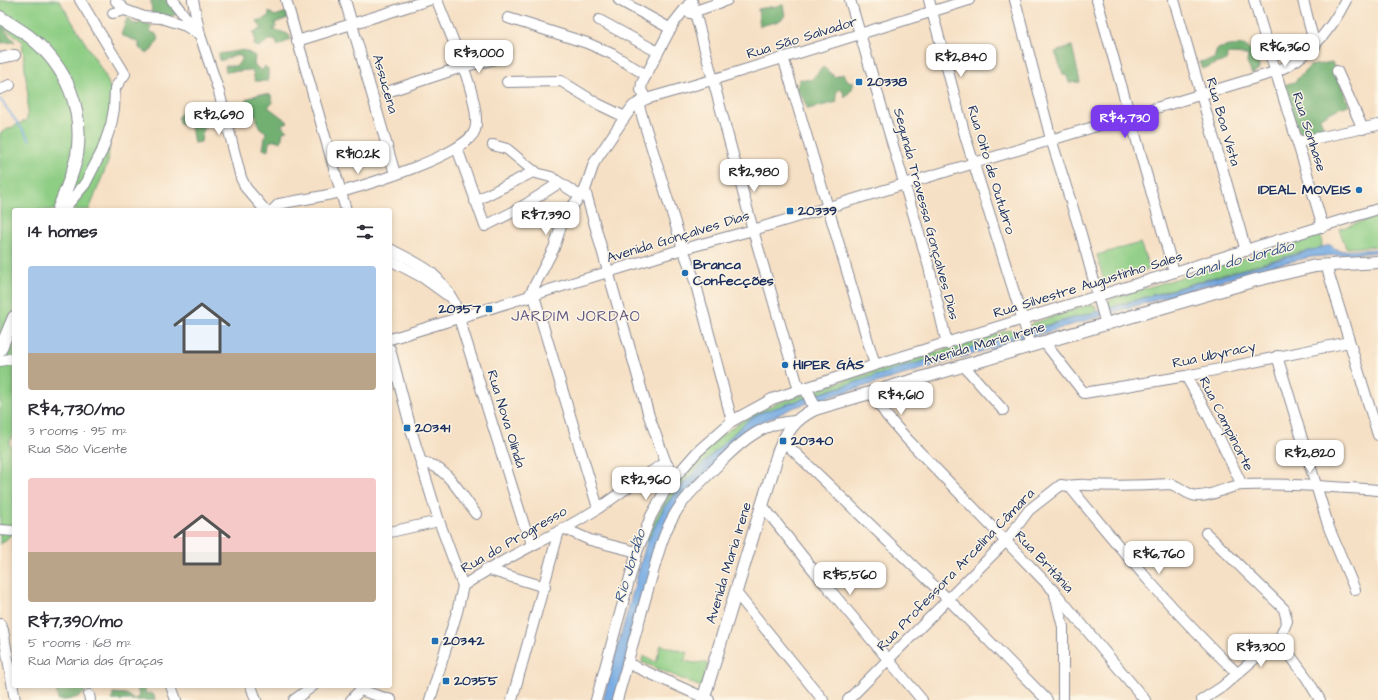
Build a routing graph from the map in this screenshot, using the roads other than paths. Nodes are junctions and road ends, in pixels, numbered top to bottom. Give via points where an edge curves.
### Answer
1 (80, 0) edge
2 (172, 0) edge
3 (193, 0) edge
4 (286, 0) edge
5 (345, 0) edge
6 (430, 0) edge
7 (437, 0) edge
8 (619, 0) edge
9 (692, 0) edge
10 (727, 0) edge
11 (850, 0) edge
12 (929, 0) edge
13 (969, 0) edge
14 (1014, 0) edge
15 (1096, 0) edge
16 (1174, 0) edge
17 (1254, 0) edge
18 (1303, 0) edge
19 (1346, 0) edge
20 (116, 1) dead end
21 (401, 4) edge
22 (125, 10) junction
23 (695, 12) junction
24 (932, 12) junction
25 (113, 13) dead end
26 (680, 16) junction
27 (0, 17) edge
28 (508, 18) dead end
29 (599, 20) dead end
30 (354, 25) junction
31 (670, 29) junction
32 (860, 34) junction
33 (200, 35) junction
34 (297, 41) junction
35 (1315, 46) junction
36 (658, 52) junction
37 (15, 55) dead end
38 (783, 57) junction
39 (0, 58) edge
40 (492, 60) dead end
41 (462, 66) junction
42 (1337, 71) dead end
43 (1275, 72) junction
44 (646, 75) junction
45 (712, 80) junction
46 (507, 82) dead end
47 (10, 85) dead end
48 (0, 89) edge
49 (387, 92) dead end
50 (1201, 95) junction
51 (642, 101) junction
52 (1129, 116) junction
53 (625, 118) junction
54 (1378, 125) edge
55 (1363, 128) junction
56 (1051, 139) junction
57 (1298, 142) junction
58 (493, 145) dead end
59 (457, 148) junction
60 (973, 162) junction
61 (534, 171) junction
62 (395, 174) junction
63 (559, 183) junction
64 (905, 183) junction
65 (340, 192) junction
66 (582, 193) junction
67 (475, 201) junction
68 (827, 206) junction
69 (59, 208) edge
70 (65, 208) edge
71 (263, 208) edge
72 (275, 208) edge
73 (345, 208) edge
74 (1378, 209) edge
75 (1323, 227) junction
76 (753, 230) junction
77 (683, 249) junction
78 (392, 250) edge
79 (1246, 251) junction
80 (392, 261) edge
81 (1378, 262) edge
82 (1326, 265) junction
83 (1174, 272) junction
84 (608, 273) junction
85 (531, 297) junction
86 (1099, 299) junction
87 (454, 302) junction
88 (460, 318) junction
89 (1024, 322) junction
90 (1105, 323) junction
91 (12, 327) edge
92 (392, 338) edge
93 (1044, 342) junction
94 (1349, 342) junction
95 (947, 344) junction
96 (1031, 344) junction
97 (0, 350) edge
98 (392, 356) edge
99 (1277, 356) junction
100 (12, 358) edge
101 (0, 361) edge
102 (875, 365) junction
103 (964, 366) junction
104 (1186, 376) junction
105 (804, 390) junction
106 (871, 393) junction
107 (814, 407) junction
108 (1003, 410) dead end
109 (732, 421) junction
110 (796, 421) junction
111 (1378, 434) edge
112 (783, 441) junction
113 (421, 462) junction
114 (666, 463) junction
115 (676, 476) junction
116 (1242, 485) junction
117 (1317, 485) junction
118 (1070, 487) junction
119 (1378, 490) edge
120 (762, 505) junction
121 (598, 508) junction
122 (476, 514) dead end
123 (439, 521) junction
124 (561, 529) junction
125 (0, 530) edge
126 (12, 532) edge
127 (392, 532) edge
128 (1206, 532) dead end
129 (1006, 541) junction
130 (533, 544) junction
131 (637, 552) junction
132 (486, 569) junction
133 (462, 586) junction
134 (545, 587) junction
135 (1355, 590) dead end
136 (1054, 591) junction
137 (737, 594) junction
138 (949, 600) junction
139 (0, 624) edge
140 (1279, 640) junction
141 (889, 660) junction
142 (627, 663) junction
143 (1238, 673) junction
144 (12, 674) edge
145 (14, 688) edge
146 (172, 688) edge
147 (252, 688) edge
148 (311, 688) edge
149 (706, 699) edge
150 (15, 700) edge
151 (176, 700) edge
152 (256, 700) edge
153 (294, 700) edge
154 (350, 700) edge
155 (391, 700) edge
156 (430, 700) edge
157 (512, 700) edge
158 (596, 700) edge
159 (617, 700) edge
160 (824, 700) edge
161 (848, 700) edge
162 (922, 700) edge
163 (1047, 700) edge
164 (1064, 700) edge
165 (1145, 700) edge
166 (1202, 700) edge
167 (1320, 700) edge

1 - 70 street via 125,74 115,88 112,120 102,151 84,184
2 - 33 street
3 - 33 street
4 - 34 street
5 - 30 street, Assucena
6 - 21 street
7 - 41 street
8 - 31 street
9 - 23 street
9 - 26 street
10 - 23 street
11 - 32 street, Segunda Travessa Gonçalves Dias
12 - 24 street, Rua Oito de Outubro
13 - 24 street, Rua São Salvador
14 - 56 street
15 - 52 street
16 - 50 street, Rua Boa Vista
17 - 43 street, Rua Sonhase
18 - 35 street
19 - 35 street, Avenida Gonçalves Dias
20 - 22 street
21 - 30 street
22 - 25 street
22 - 33 street via 144,17 161,18 180,24
23 - 26 street
23 - 45 street
24 - 32 street, Rua São Salvador
24 - 60 street, Rua Oito de Outubro
26 - 31 street
27 - 69 main road via 48,54 64,74 75,104 79,126 76,156
28 - 44 street via 587,43 612,54
29 - 36 street
30 - 34 street
30 - 62 street, Assucena
31 - 36 street
32 - 38 street, Rua São Salvador
32 - 64 street, Segunda Travessa Gonçalves Dias
33 - 71 street via 219,92 242,178 246,188
34 - 65 street
35 - 43 street, Avenida Gonçalves Dias via 1298,61
36 - 44 street
37 - 39 street
38 - 45 street, Rua São Salvador
38 - 68 street
40 - 41 street
41 - 49 street
41 - 59 street via 476,116 474,131 467,141
42 - 55 street
43 - 50 street, Avenida Gonçalves Dias
43 - 57 street, Rua Sonhase
44 - 51 street via 641,87
45 - 51 street, Rua São Salvador
45 - 76 street
46 - 53 street via 561,81
47 - 48 street
50 - 52 street, Avenida Gonçalves Dias
50 - 79 street, Rua Boa Vista
51 - 53 street via 633,106
51 - 77 street
52 - 56 street, Avenida Gonçalves Dias
52 - 83 street
53 - 66 street via 594,163
54 - 55 street
55 - 57 street
56 - 60 street, Avenida Gonçalves Dias
56 - 86 street
57 - 75 street, Rua Sonhase
58 - 61 street via 507,149
59 - 62 street
59 - 67 street
60 - 64 street, Avenida Gonçalves Dias
60 - 89 street, Rua Oito de Outubro
61 - 63 street
61 - 67 street
62 - 65 street
63 - 66 street
63 - 67 street via 517,210 485,226
64 - 68 street, Avenida Gonçalves Dias
64 - 95 street, Segunda Travessa Gonçalves Dias via 929,267
65 - 72 street via 279,204
65 - 73 street
66 - 84 street
66 - 85 street via 564,217 554,248
68 - 76 street, Avenida Gonçalves Dias
68 - 102 street
74 - 75 street, Rua Silvestre Augustinho Sales
75 - 79 street, Rua Silvestre Augustinho Sales
76 - 77 street, Avenida Gonçalves Dias
76 - 105 street
77 - 84 street, Avenida Gonçalves Dias
77 - 109 street via 695,281
78 - 87 street, Rua Nova Olinda via 436,275
79 - 83 street, Rua Silvestre Augustinho Sales
80 - 87 street, Rua Nova Olinda via 434,285
81 - 82 main road, Avenida Maria Irene
82 - 90 main road, Avenida Maria Irene via 1302,268 1256,280
82 - 94 street
83 - 86 street, Rua Silvestre Augustinho Sales
84 - 85 street, Avenida Gonçalves Dias
84 - 114 street via 649,416
85 - 88 street, Avenida Gonçalves Dias
85 - 121 street
86 - 89 street, Rua Silvestre Augustinho Sales
86 - 90 street
87 - 88 street, Rua Nova Olinda
88 - 92 street, Avenida Gonçalves Dias
88 - 130 street, Rua Nova Olinda via 524,525
89 - 95 street, Rua Silvestre Augustinho Sales
89 - 96 street, Rua Oito de Outubro
90 - 93 main road, Avenida Maria Irene
91 - 97 main road
93 - 96 main road, Avenida Maria Irene
93 - 104 street, Rua Ubyracy via 1084,394
94 - 99 street, Rua Ubyracy
94 - 111 street
95 - 102 street, Rua Silvestre Augustinho Sales
96 - 103 main road, Avenida Maria Irene
98 - 113 street
99 - 104 street, Rua Ubyracy
99 - 117 street
100 - 101 street
102 - 105 street, Rua Silvestre Augustinho Sales
103 - 106 main road, Avenida Maria Irene
103 - 108 street
104 - 116 street, Rua Campinorte
105 - 107 main road
105 - 109 street, Rua Silvestre Augustinho Sales via 757,406
106 - 107 main road, Avenida Maria Irene
106 - 129 street, Rua Britânia via 907,439
107 - 110 main road, Avenida Maria Irene
109 - 115 street, Rua Silvestre Augustinho Sales via 697,452
110 - 112 main road, Avenida Maria Irene
110 - 142 street via 763,428 744,440 678,510 668,527 658,554
112 - 120 main road, Avenida Maria Irene
112 - 138 street
113 - 122 street via 434,465 447,476
113 - 123 street
114 - 115 street
114 - 121 street, Rua do Progresso
115 - 131 street, Rua Silvestre Augustinho Sales via 651,516
116 - 117 street, Rua Professora Arcelina Câmara
116 - 118 street, Rua Professora Arcelina Câmara via 1198,496 1170,484
117 - 119 street, Rua Professora Arcelina Câmara
117 - 135 street via 1329,528
118 - 129 street, Rua Professora Arcelina Câmara via 1057,486 1029,510
118 - 143 street via 1106,532 1187,622
120 - 137 main road, Avenida Maria Irene
120 - 141 street
121 - 124 street, Rua do Progresso
123 - 127 street
123 - 133 street
124 - 130 street, Rua do Progresso
124 - 131 street via 590,540
124 - 134 street
125 - 126 street
128 - 140 street via 1284,609 1286,627
129 - 136 street, Rua Britânia
129 - 138 street, Rua Professora Arcelina Câmara
130 - 132 street, Rua do Progresso
131 - 158 street, Rua Silvestre Augustinho Sales
132 - 133 street, Rua do Progresso
132 - 134 street
133 - 156 street, Rua do Progresso via 457,612
134 - 157 street
136 - 164 street via 1063,627
136 - 165 street, Rua Britânia
137 - 149 main road, Avenida Maria Irene
137 - 160 street
138 - 141 street, Rua Professora Arcelina Câmara
138 - 163 street
139 - 144 street
140 - 143 street
140 - 167 street
141 - 161 street, Rua Professora Arcelina Câmara
141 - 162 street
142 - 149 street
142 - 159 street
143 - 166 street
145 - 150 street
146 - 151 street
147 - 152 street
148 - 153 street
154 - 155 street via 360,690

